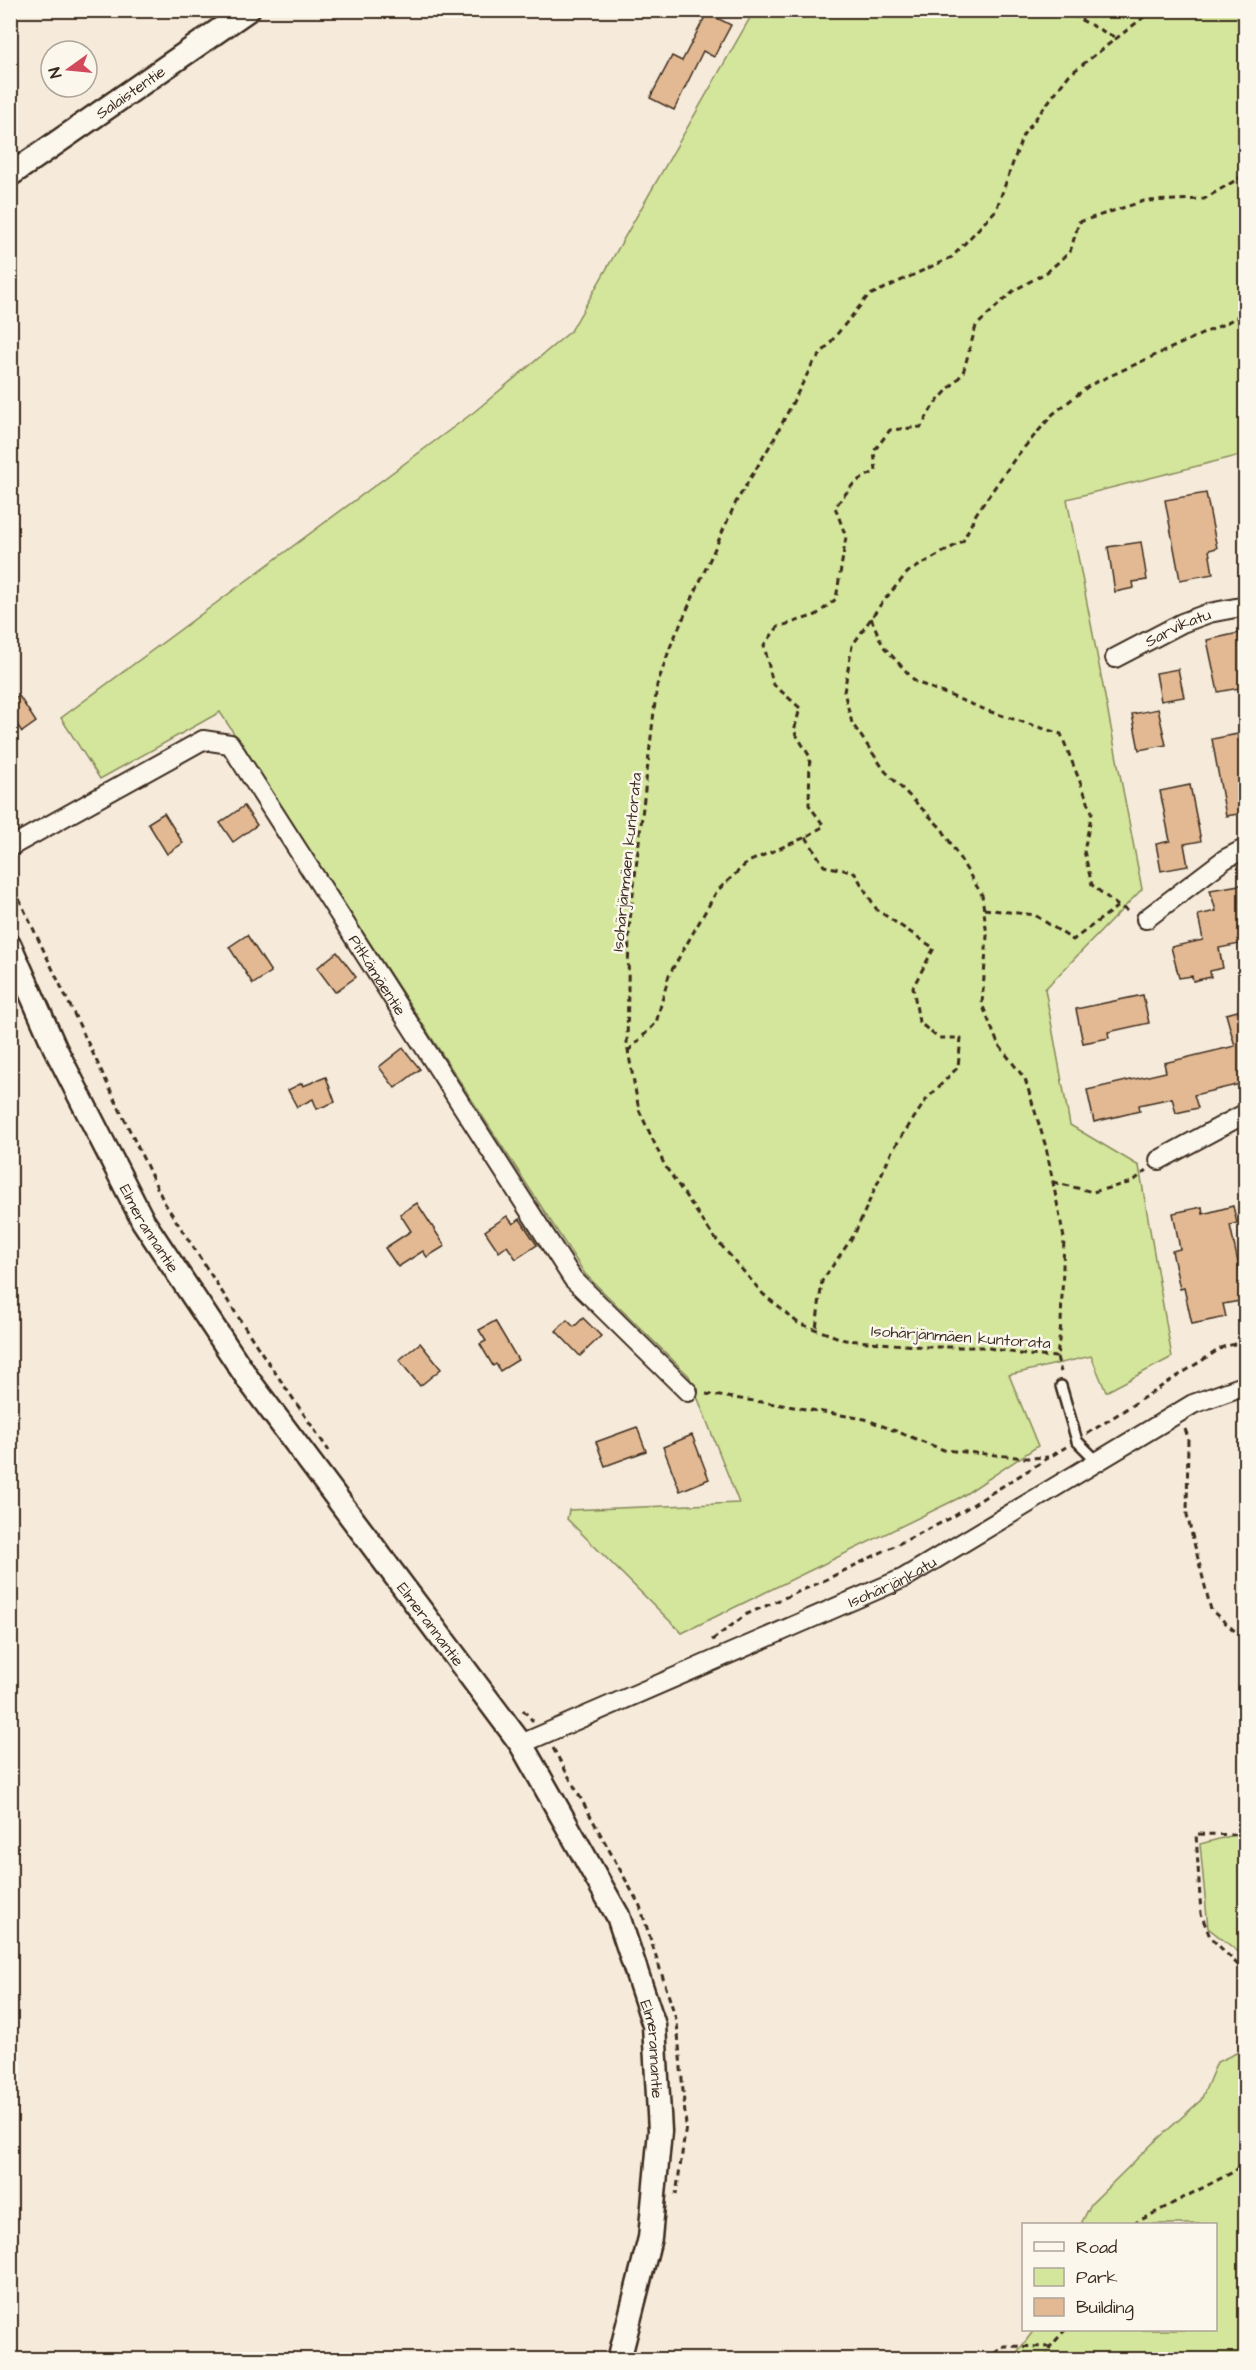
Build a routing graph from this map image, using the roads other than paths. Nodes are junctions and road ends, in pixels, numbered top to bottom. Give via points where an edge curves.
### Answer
1 (248, 10) edge
2 (10, 175) edge
3 (1245, 606) edge
4 (1115, 658) dead end
5 (10, 847) edge
6 (1245, 848) edge
7 (1146, 918) road end
8 (10, 946) edge
9 (1245, 1113) edge
10 (1159, 1160) road end
11 (1245, 1385) edge
12 (1061, 1386) dead end
13 (688, 1392) road end
14 (1099, 1463) junction
15 (521, 1744) junction
16 (620, 2360) edge

1 - 2 street, Salaistentie
3 - 4 street, Sarvikatu via 1182,623
5 - 13 street, Pitkämäentie via 203,740 230,744 573,1279
6 - 7 street
8 - 15 street, Elmerannantie via 55,1048 143,1221 250,1382
9 - 10 street
11 - 14 street, Isohärjänkatu via 1193,1404
12 - 14 lane via 1077,1441
14 - 15 street, Isohärjänkatu via 904,1578
15 - 16 street, Elmerannantie via 618,1916 654,2025 660,2131 650,2238

